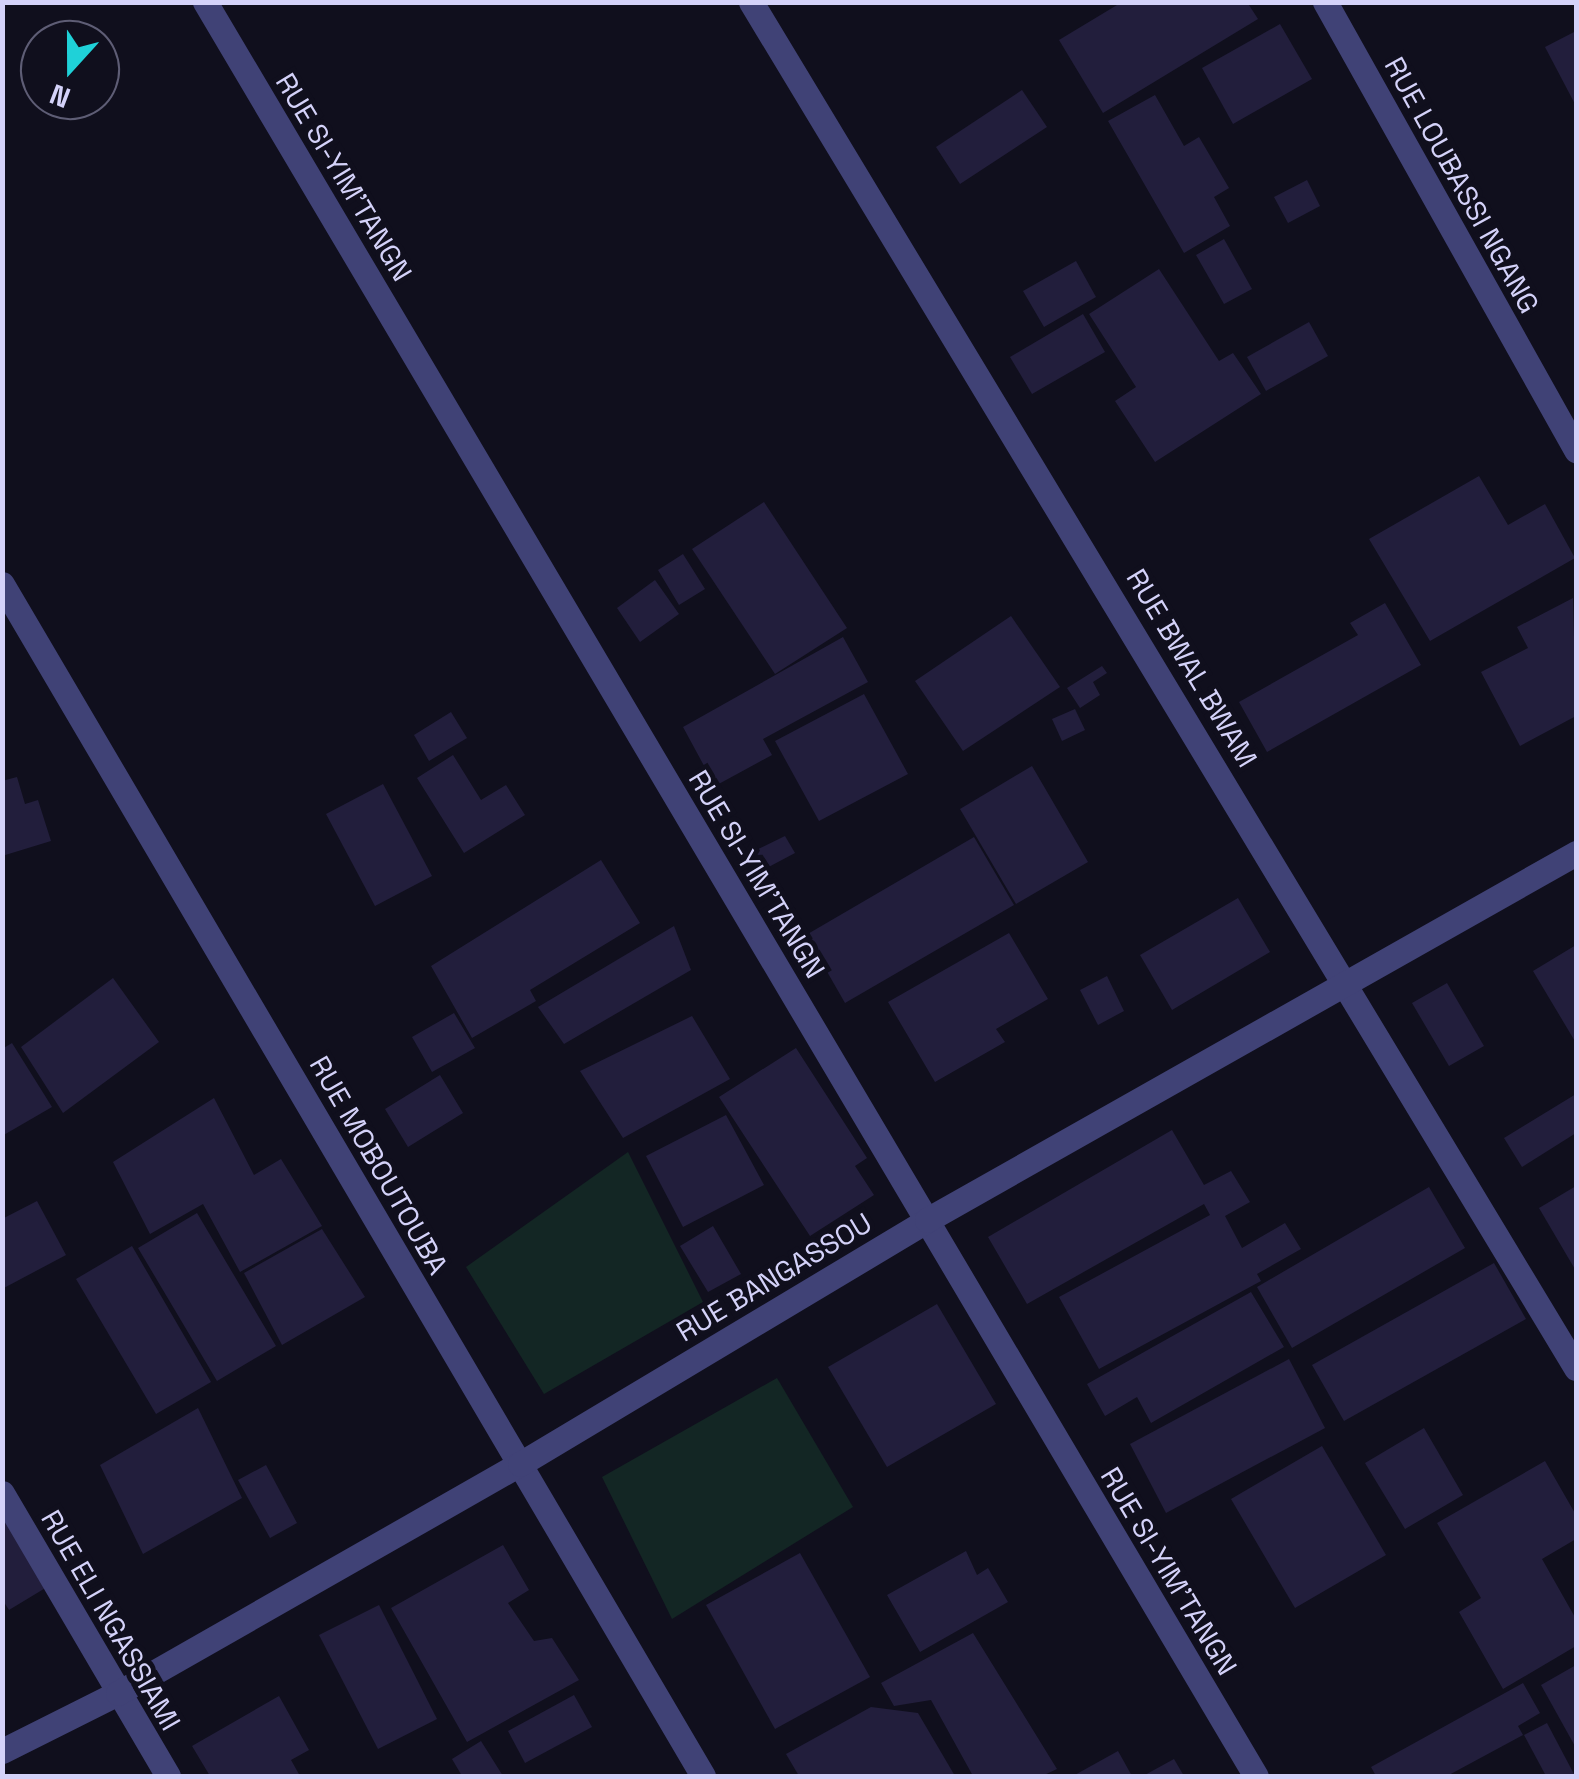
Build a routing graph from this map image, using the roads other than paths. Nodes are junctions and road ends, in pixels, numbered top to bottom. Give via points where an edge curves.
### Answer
1 (205, 2) edge
2 (751, 2) edge
3 (1324, 2) edge
4 (1576, 450) edge
5 (2, 584) edge
6 (1576, 852) edge
7 (1344, 987) junction
8 (927, 1220) junction
9 (1576, 1368) edge
10 (520, 1464) junction
11 (2, 1493) edge
12 (118, 1693) junction
13 (2, 1751) edge
14 (168, 1776) edge
15 (703, 1776) edge
16 (1256, 1776) edge

1 - 8 street, RUE SI-YIM'TANGN
2 - 7 street, RUE BWAL BWAM via 1164,677
3 - 4 street, RUE LOUBASSI NGANG
5 - 10 street, RUE MOBOUTOUBA
6 - 7 street, RUE BANGASSOU
7 - 8 street, RUE BANGASSOU
7 - 9 street, RUE BWAL BWAM
8 - 10 street, RUE BANGASSOU
8 - 16 street, RUE SI-YIM'TANGN
10 - 12 street, RUE BANGASSOU
10 - 15 street, RUE MOBOUTOUBA
11 - 12 street, RUE ELI NGASSIAMI
12 - 13 street, RUE BANGASSOU
12 - 14 street, RUE ELI NGASSIAMI

